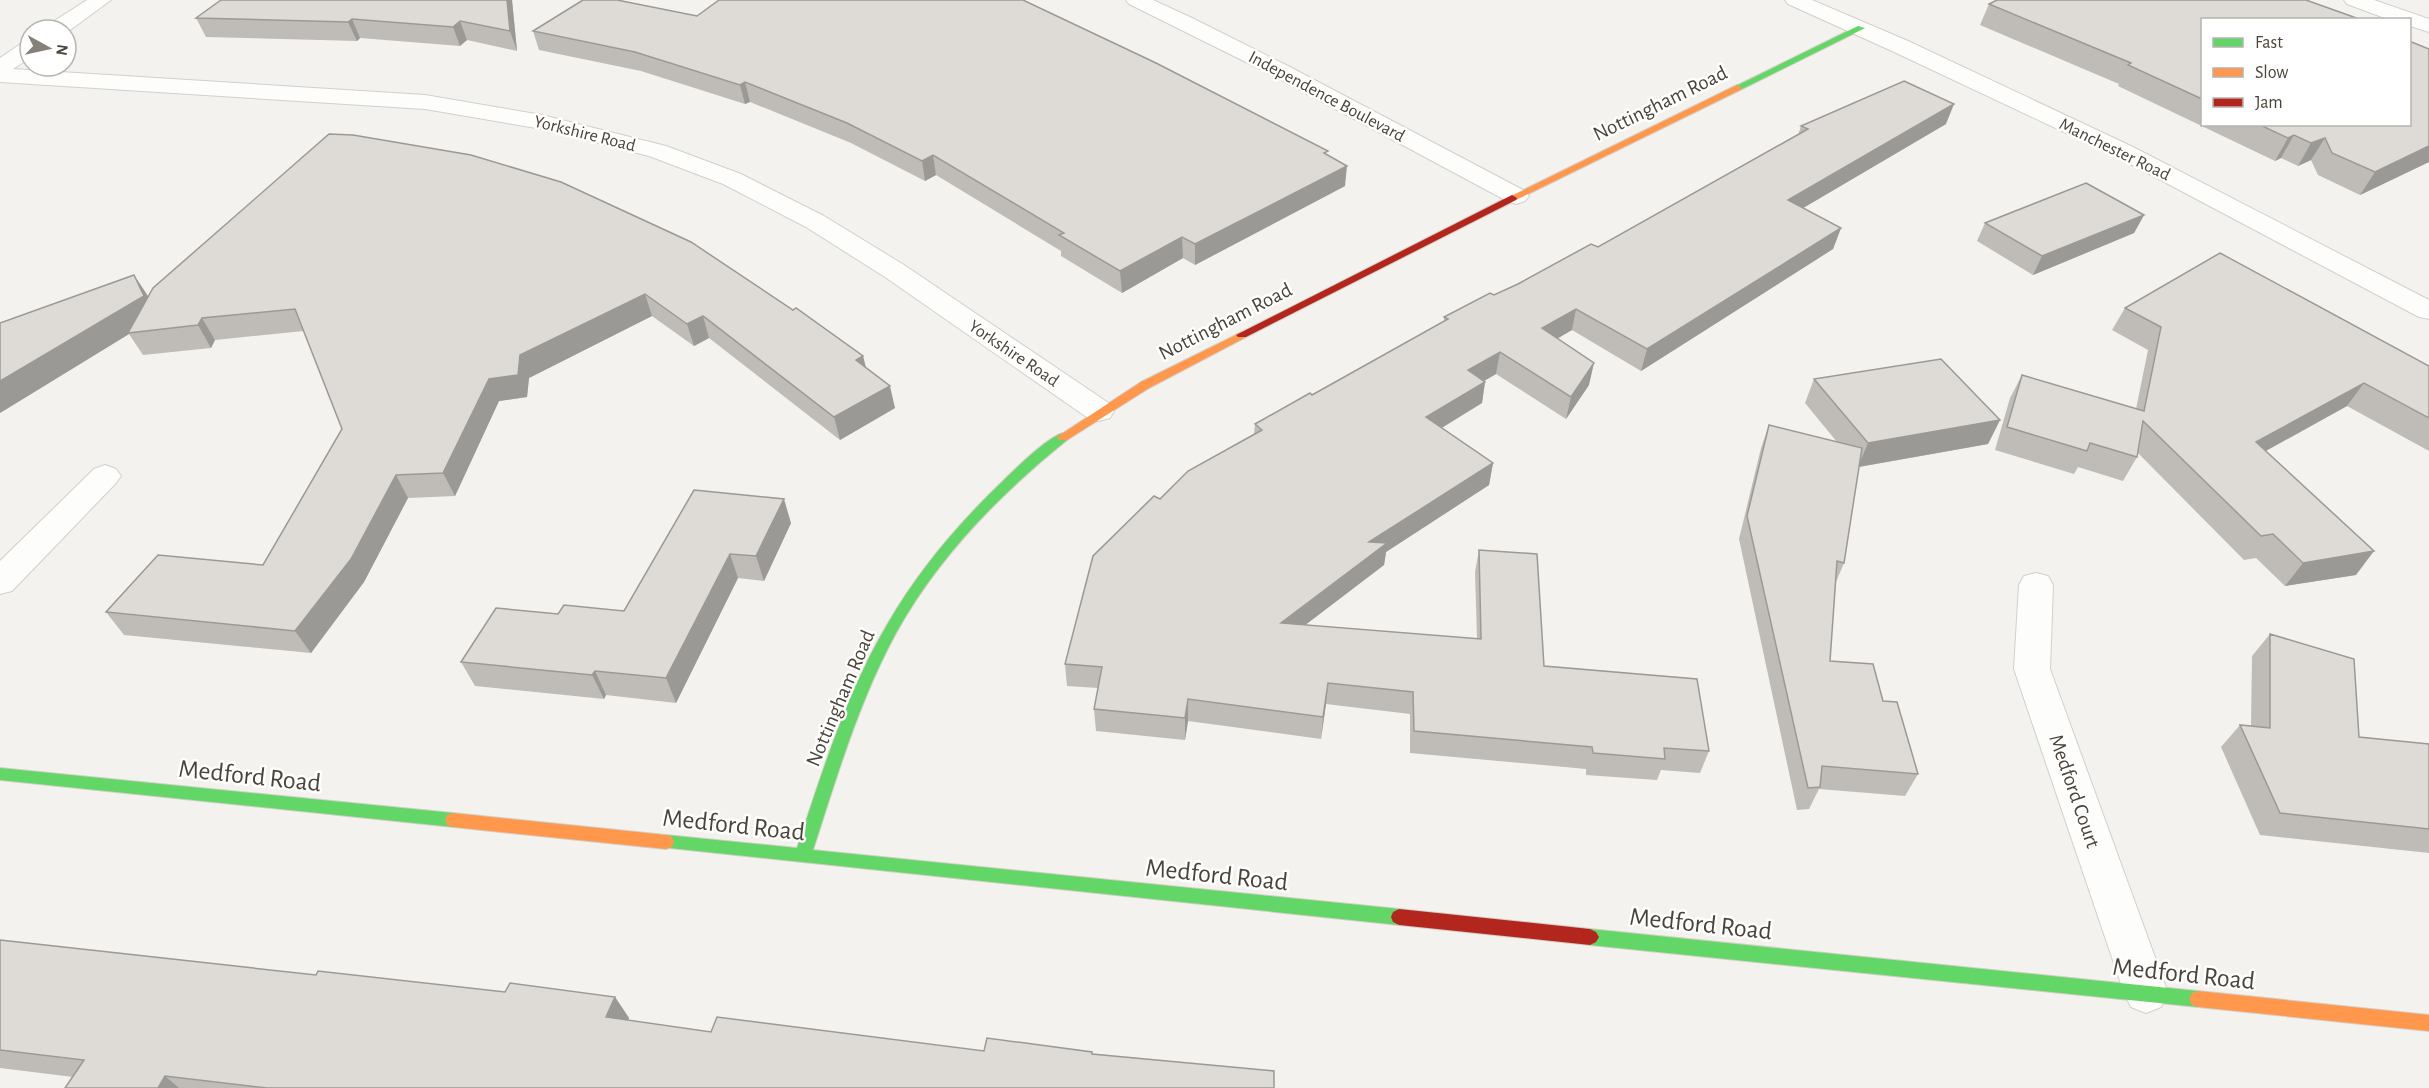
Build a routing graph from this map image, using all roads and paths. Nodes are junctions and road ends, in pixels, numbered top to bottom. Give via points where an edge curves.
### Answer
1 (100, 0) edge
2 (1136, 0) edge
3 (1795, 0) edge
4 (2354, 0) edge
5 (2414, 0) edge
6 (2389, 12) junction
7 (74, 18) edge
8 (2406, 18) edge
9 (2411, 20) edge
10 (2429, 26) edge
11 (1861, 28) junction
12 (18, 56) edge
13 (0, 68) edge
14 (0, 75) edge
15 (1516, 196) junction
16 (2429, 311) edge
17 (1099, 411) junction
18 (105, 476) dead end
19 (0, 582) edge
20 (2036, 585) dead end
21 (0, 774) edge
22 (802, 855) junction
23 (2146, 993) junction
24 (2429, 1023) edge

1 - 7 street
2 - 15 street, Independence Boulevard via 1314,88
3 - 11 street, Manchester Road
4 - 6 street
5 - 6 street
6 - 8 street
9 - 10 street
11 - 15 street, Nottingham Road
11 - 16 street, Manchester Road via 2125,152
12 - 13 street
14 - 17 street, Yorkshire Road via 425,102 513,116 646,148 731,179 807,216 880,261
15 - 17 street, Nottingham Road
17 - 22 street, Nottingham Road via 1023,470 970,524 911,598 877,658 836,756
18 - 19 street
20 - 23 street, Medford Court via 2032,669
21 - 22 street, Medford Road
22 - 23 street, Medford Road
23 - 24 street, Medford Road

